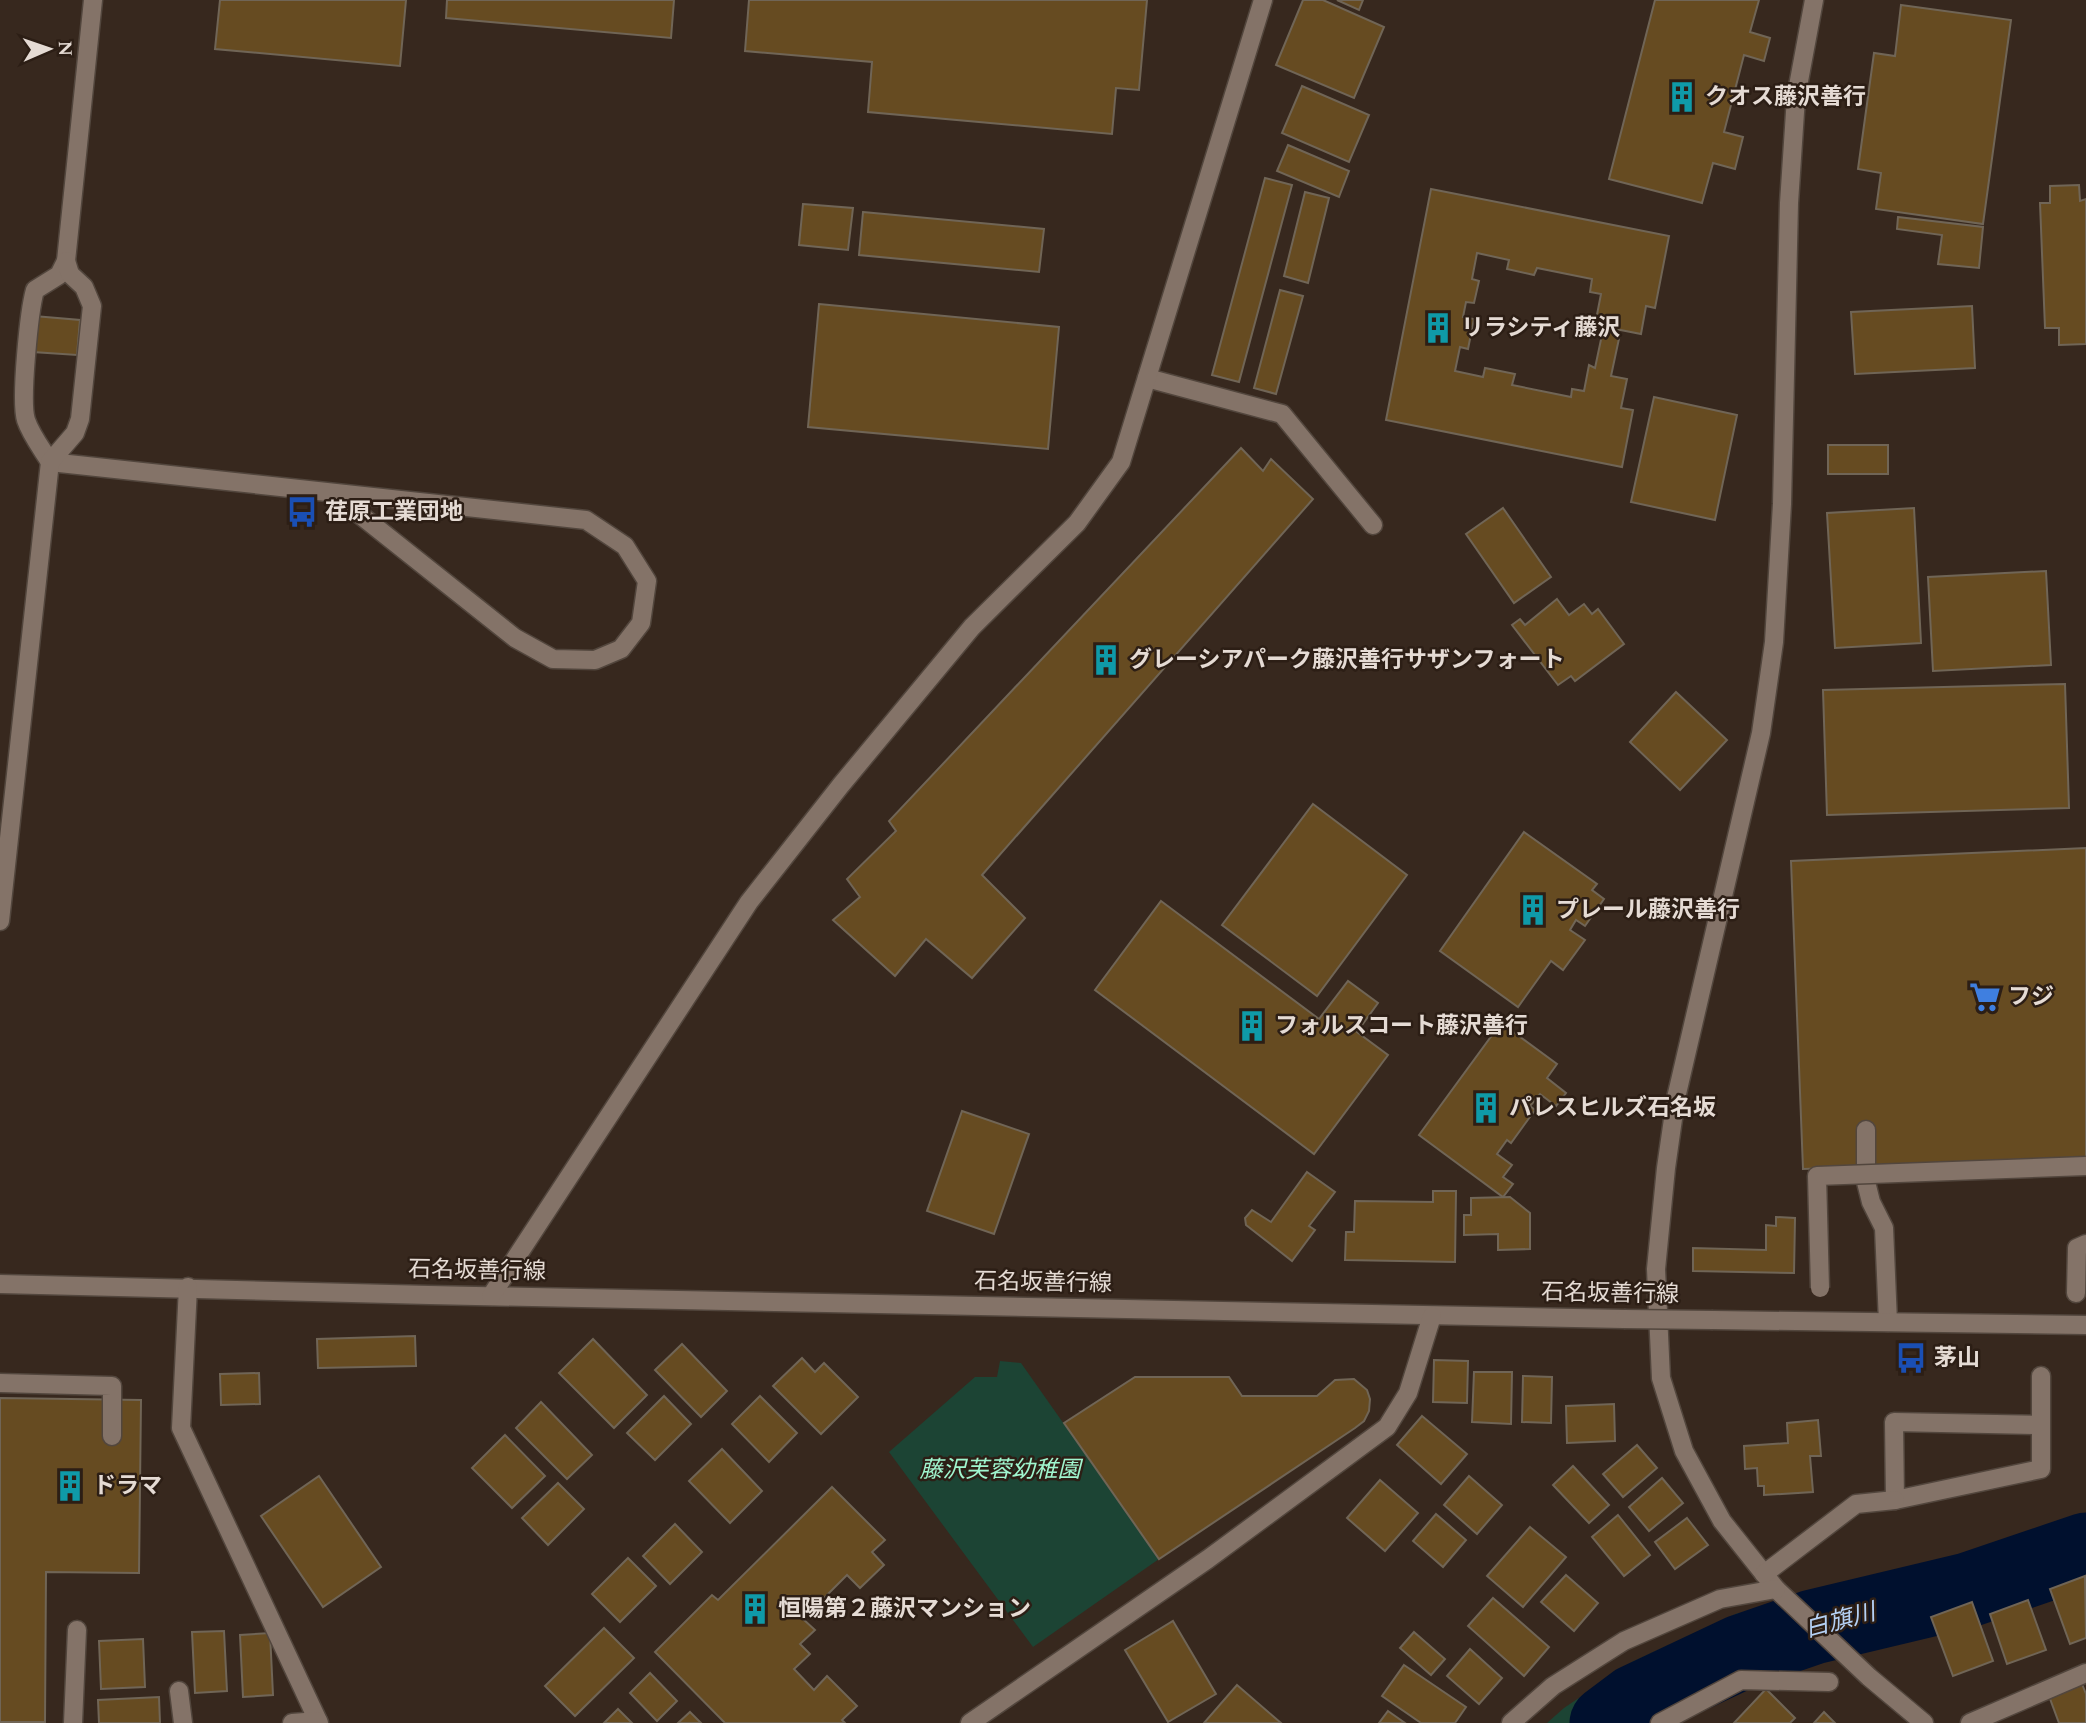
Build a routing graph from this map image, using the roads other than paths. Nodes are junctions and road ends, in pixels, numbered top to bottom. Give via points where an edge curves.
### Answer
1 (93, 0) edge
2 (1263, 0) edge
3 (1814, 0) edge
4 (66, 261) junction
5 (1147, 378) junction
6 (50, 462) junction
7 (334, 494) junction
8 (1373, 525) dead end
9 (0, 921) edge
10 (1866, 1130) dead end
11 (2086, 1166) edge
12 (2086, 1244) edge
13 (0, 1284) edge
14 (188, 1287) junction
15 (1820, 1288) dead end
16 (2076, 1293) dead end
17 (491, 1296) junction
18 (1432, 1316) junction
19 (1888, 1322) junction
20 (2086, 1325) edge
21 (2041, 1376) dead end
22 (0, 1382) edge
23 (2040, 1424) junction
24 (112, 1436) dead end
25 (1895, 1500) junction
26 (1764, 1574) junction
27 (1776, 1588) junction
28 (77, 1630) dead end
29 (2086, 1673) edge
30 (1829, 1682) dead end
31 (179, 1691) dead end
32 (319, 1722) edge
33 (73, 1723) edge
34 (183, 1723) edge
35 (292, 1723) edge
36 (970, 1723) edge
37 (1511, 1723) edge
38 (1660, 1723) edge
39 (1924, 1723) edge
40 (1970, 1723) edge

1 - 4 street
2 - 5 street
3 - 26 street via 1796,97 1788,203 1774,642 1761,733 1676,1098 1656,1269 1661,1378 1684,1451 1722,1521
4 - 6 street via 92,306 80,419 75,433
4 - 6 street via 59,275 35,290 30,307 25,418
5 - 8 street via 1282,414
5 - 17 street via 1121,462 1077,523 972,627 749,902
6 - 7 street
6 - 9 street
7 - 7 street via 586,520 625,546 646,581 641,623 621,649 595,660 553,659 515,638
10 - 19 street via 1866,1182 1884,1228
11 - 15 street, bridge via 1817,1176
12 - 16 street via 2077,1248
13 - 14 street, 石名坂善行線
14 - 17 street, 石名坂善行線
14 - 32 street via 181,1428
17 - 18 street, 石名坂善行線
18 - 19 street, 石名坂善行線, bridge
18 - 36 street via 1408,1393 1387,1427 1208,1559
19 - 20 street, 石名坂善行線
21 - 23 street
22 - 24 street via 112,1386
23 - 25 street via 2040,1469
23 - 25 street via 1894,1422
25 - 26 street via 1856,1504
26 - 27 street
27 - 37 street via 1720,1599 1624,1642 1553,1686
27 - 39 street
28 - 33 street
29 - 40 street
30 - 38 street via 1741,1680
31 - 34 street
32 - 35 street

